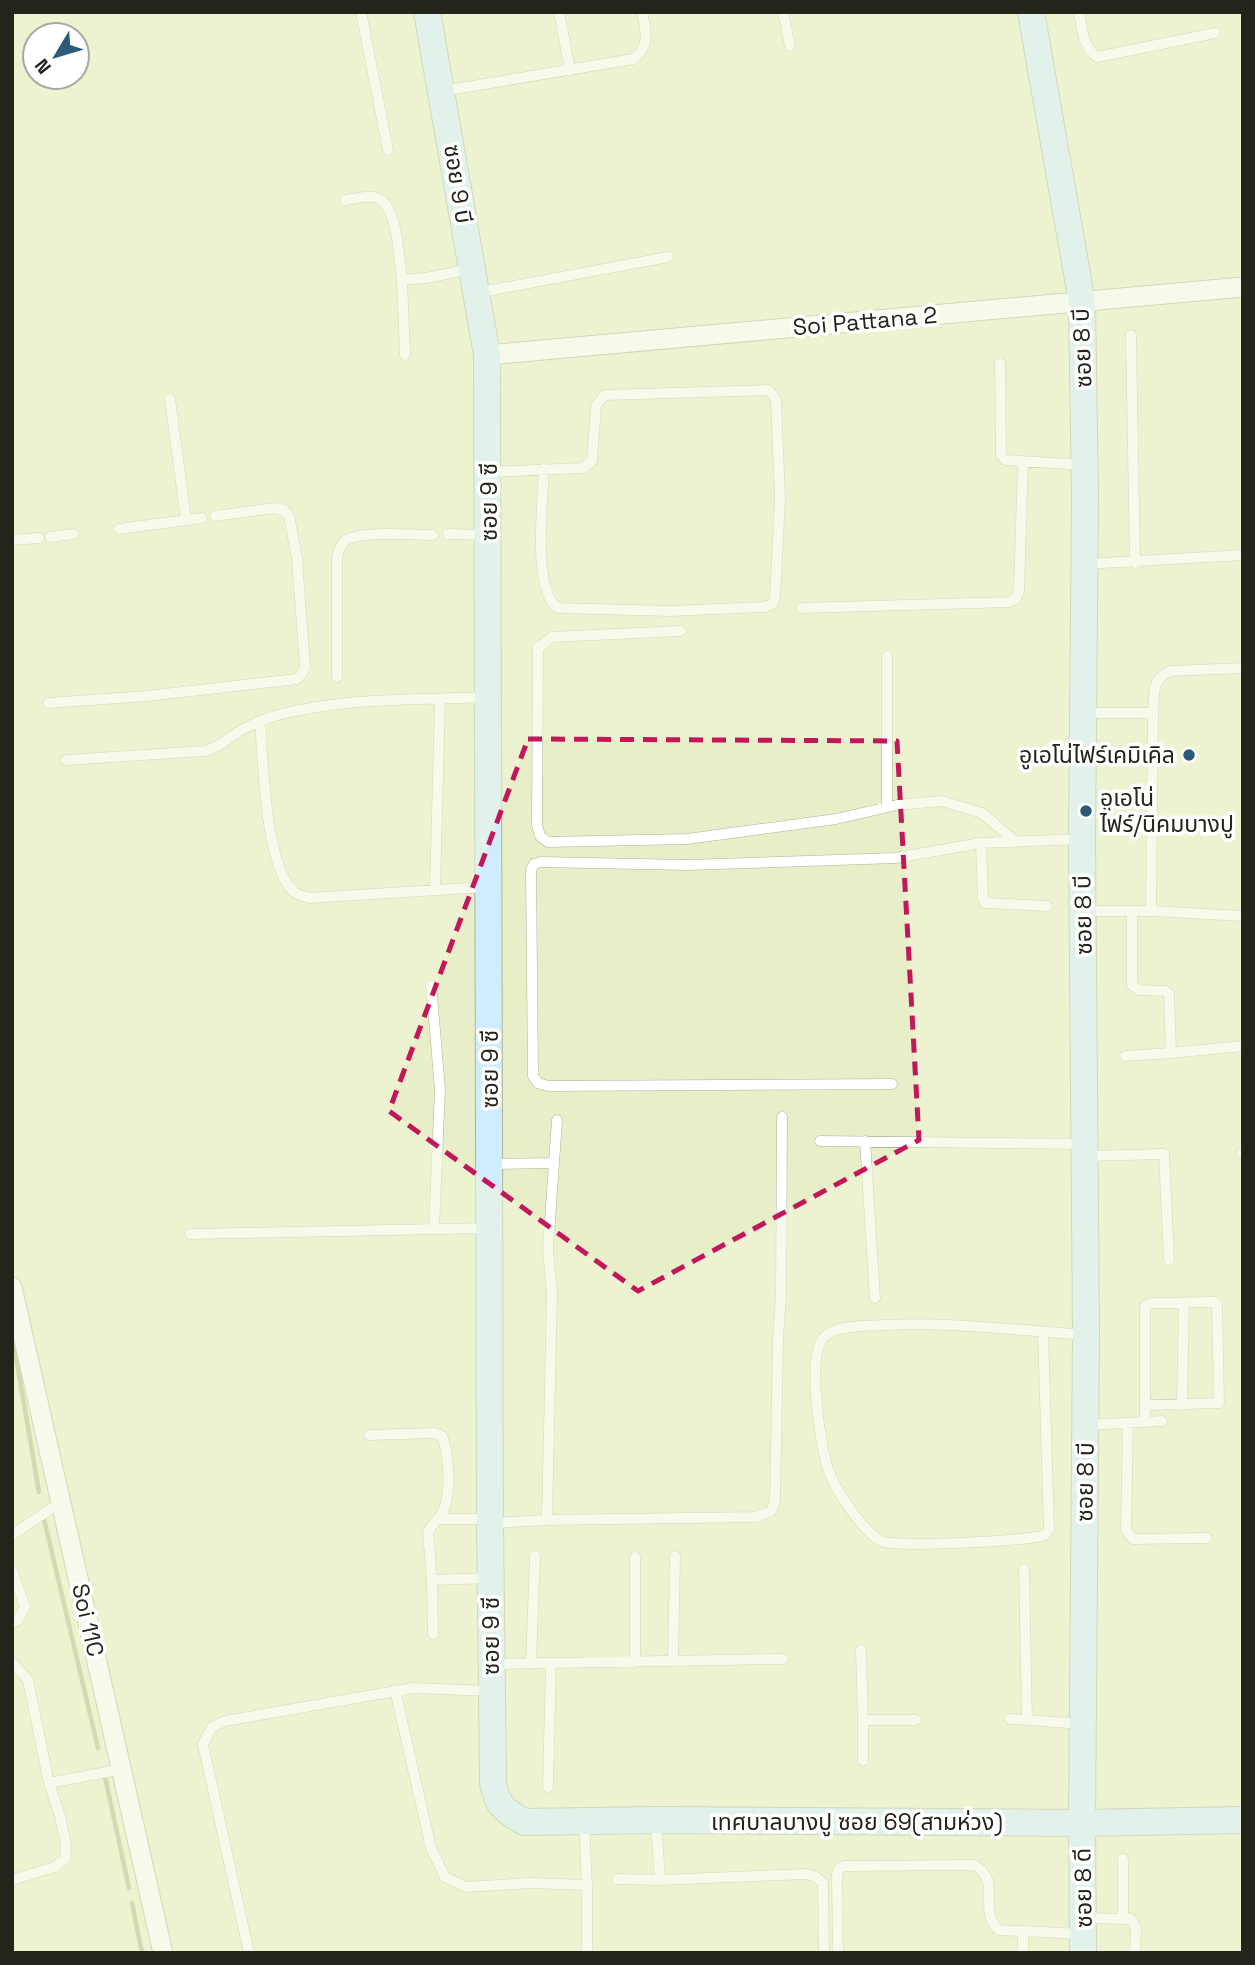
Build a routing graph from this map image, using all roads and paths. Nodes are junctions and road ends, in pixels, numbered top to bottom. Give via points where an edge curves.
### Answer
1 (361, 12) edge
2 (427, 12) edge
3 (559, 12) edge
4 (642, 12) edge
5 (783, 12) edge
6 (1031, 12) edge
7 (1079, 12) edge
8 (1215, 33) dead end
9 (790, 46) dead end
10 (570, 70) junction
11 (443, 91) junction
12 (388, 150) dead end
13 (345, 200) dead end
14 (668, 257) dead end
15 (402, 279) junction
16 (474, 281) junction
17 (1243, 287) edge
18 (1082, 302) junction
19 (1130, 335) dead end
20 (405, 355) dead end
21 (488, 355) junction
22 (1000, 363) dead end
23 (170, 399) dead end
24 (1023, 462) junction
25 (1085, 465) junction
26 (544, 469) junction
27 (489, 472) junction
28 (215, 516) dead end
29 (202, 518) dead end
30 (186, 520) junction
31 (119, 529) dead end
32 (73, 534) dead end
33 (449, 534) dead end
34 (433, 535) dead end
35 (489, 536) junction
36 (50, 537) dead end
37 (39, 538) dead end
38 (12, 540) edge
39 (1243, 555) edge
40 (1135, 563) junction
41 (1084, 565) junction
42 (802, 608) dead end
43 (681, 631) dead end
44 (887, 656) dead end
45 (1243, 668) edge
46 (337, 677) dead end
47 (488, 697) junction
48 (440, 699) junction
49 (48, 703) dead end
50 (1085, 713) junction
51 (1153, 713) junction
52 (260, 721) junction
53 (66, 760) dead end
54 (887, 807) junction
55 (1082, 839) junction
56 (1016, 842) junction
57 (981, 843) junction
58 (490, 887) junction
59 (435, 890) junction
60 (1047, 906) dead end
61 (1083, 911) junction
62 (1132, 911) junction
63 (1151, 911) junction
64 (1243, 916) edge
65 (431, 985) dead end
66 (1243, 1046) edge
67 (1171, 1053) junction
68 (1125, 1056) dead end
69 (892, 1084) dead end
70 (782, 1117) dead end
71 (557, 1120) dead end
72 (865, 1140) junction
73 (820, 1141) dead end
74 (1085, 1150) junction
75 (554, 1163) junction
76 (490, 1164) junction
77 (490, 1227) junction
78 (434, 1228) junction
79 (190, 1234) dead end
80 (1169, 1260) dead end
81 (12, 1287) edge
82 (875, 1298) dead end
83 (1184, 1303) junction
84 (1043, 1332) junction
85 (1086, 1335) junction
86 (1145, 1405) junction
87 (1182, 1405) junction
88 (1162, 1421) dead end
89 (1145, 1422) junction
90 (1128, 1423) junction
91 (1086, 1425) junction
92 (369, 1435) dead end
93 (61, 1502) junction
94 (438, 1519) junction
95 (547, 1520) junction
96 (490, 1521) junction
97 (12, 1535) edge
98 (1207, 1538) dead end
99 (535, 1556) dead end
100 (676, 1556) dead end
101 (635, 1557) dead end
102 (1024, 1569) dead end
103 (12, 1570) edge
104 (491, 1578) junction
105 (432, 1580) junction
106 (12, 1623) edge
107 (433, 1634) dead end
108 (861, 1650) dead end
109 (783, 1659) dead end
110 (673, 1661) junction
111 (12, 1662) edge
112 (635, 1662) junction
113 (551, 1663) junction
114 (531, 1664) junction
115 (492, 1677) junction
116 (395, 1690) junction
117 (1010, 1719) dead end
118 (863, 1720) junction
119 (916, 1720) dead end
120 (1027, 1720) junction
121 (1083, 1724) junction
122 (863, 1761) dead end
123 (123, 1769) junction
124 (48, 1783) junction
125 (493, 1783) joint
126 (548, 1787) dead end
127 (656, 1820) junction
128 (1243, 1820) edge
129 (584, 1823) junction
130 (1082, 1823) junction
131 (1123, 1859) dead end
132 (617, 1879) dead end
133 (12, 1880) edge
134 (660, 1880) junction
135 (587, 1885) junction
136 (1123, 1917) junction
137 (1023, 1932) junction
138 (1083, 1935) edge
139 (163, 1953) edge
140 (249, 1953) edge
141 (587, 1953) edge
142 (824, 1953) edge
143 (838, 1953) edge
144 (1023, 1953) edge
145 (1135, 1953) edge

1 - 12 lane
2 - 11 street, ซอย 9 บี
3 - 10 lane
4 - 10 lane via 643,51 633,59
5 - 9 lane
6 - 18 street, ซอย 8 บี
7 - 8 lane via 1083,37 1097,57
10 - 11 lane
11 - 16 street, ซอย 9 บี
13 - 15 lane via 375,197 384,201 391,212
14 - 16 lane
15 - 16 lane
15 - 20 lane
16 - 21 street, ซอย 9 บี
17 - 18 street, Soi Pattana 2
18 - 21 street, Soi Pattana 2
18 - 25 street, ซอย 8 บี
19 - 40 lane
21 - 27 street, ซอย 9 ซี
22 - 24 lane via 1002,455 1010,462
23 - 30 lane
24 - 25 lane
24 - 42 lane via 1019,591 1010,602
25 - 41 street, ซอย 8 บี
26 - 26 lane via 589,466 596,405 605,395 769,390 776,400 780,498 772,604 670,611 558,608 545,592 541,561
26 - 27 lane
27 - 35 street, ซอย 9 ซี
28 - 49 lane via 275,508 289,516 297,558 305,667 301,675 148,696
29 - 30 lane
30 - 31 lane
32 - 36 lane
33 - 35 lane
34 - 46 lane via 361,536 340,546
35 - 47 street, ซอย 9 ซี
37 - 38 lane
39 - 40 lane
40 - 41 lane
41 - 50 street, ซอย 8 บี
43 - 54 lane via 552,637 538,648 540,836 548,842 687,839 836,819
44 - 54 lane
45 - 51 lane via 1170,671 1160,676 1155,682
47 - 48 lane
47 - 58 street, ซอย 9 ซี
48 - 52 lane via 316,707
48 - 59 lane
50 - 51 lane
50 - 55 street, ซอย 8 บี
51 - 63 lane
52 - 53 lane via 205,751
52 - 59 lane via 270,837 285,881 295,893 309,898
54 - 56 lane via 941,801 982,813
55 - 56 lane
55 - 61 street, ซอย 8 บี
56 - 57 lane
57 - 60 lane via 985,903
57 - 69 lane via 895,858 687,865 541,862 531,870 533,1076 538,1083
58 - 59 lane
58 - 76 street, ซอย 9 ซี
61 - 62 lane
61 - 74 street, ซอย 8 บี
62 - 63 lane
62 - 67 lane via 1132,985 1169,994
63 - 64 lane
65 - 78 lane via 440,1090
66 - 67 lane
67 - 68 lane
70 - 95 lane via 781,1296 775,1502 771,1511 757,1517
71 - 75 lane
72 - 73 lane
72 - 74 lane
72 - 82 lane
74 - 80 lane via 1166,1154
74 - 85 street, ซอย 8 บี
75 - 76 lane
75 - 95 lane via 548,1250 552,1293
76 - 77 street, ซอย 9 ซี
77 - 78 lane
77 - 96 street, ซอย 9 ซี
78 - 79 lane
81 - 93 street, Soi 11C
83 - 86 lane via 1145,1306
83 - 87 lane
83 - 87 lane via 1214,1302 1219,1307 1220,1401
84 - 84 lane via 912,1324 848,1327 823,1338 815,1392 828,1468 838,1490 877,1538 900,1544 1045,1535 1049,1530
84 - 85 lane
85 - 91 street, ซอย 8 บี
86 - 87 lane
86 - 89 lane
88 - 89 lane
89 - 90 lane
90 - 91 lane
90 - 98 lane via 1128,1535 1133,1539
91 - 121 street, ซอย 8 บี
92 - 94 lane via 442,1436 448,1499
93 - 97 lane
93 - 123 street, Soi 11C
94 - 96 lane
94 - 105 lane via 428,1532
95 - 96 lane
96 - 104 street, ซอย 9 ซี
99 - 114 lane
100 - 110 lane
101 - 112 lane
102 - 120 lane
103 - 106 lane via 25,1607
104 - 105 lane
104 - 115 street, ซอย 9 ซี
105 - 107 lane
108 - 118 lane
109 - 110 lane
110 - 112 lane
111 - 124 lane via 28,1680
112 - 113 lane
113 - 114 lane
113 - 126 lane
114 - 115 lane
115 - 116 lane
115 - 125 street, ซอย 9 ซี
116 - 135 lane via 431,1848 445,1877 467,1887
116 - 140 lane via 212,1727 203,1744
117 - 120 lane
118 - 119 lane
118 - 122 lane
120 - 121 lane
121 - 130 street, ซอย 8 บี
123 - 124 lane
123 - 139 street, Soi 11C
124 - 133 lane via 62,1825 65,1859 55,1867
125 - 129 street, เทศบาลบางปู ซอย 69(สามห่วง) via 497,1801 524,1822
127 - 129 street, เทศบาลบางปู ซอย 69(สามห่วง)
127 - 130 street, เทศบาลบางปู ซอย 69(สามห่วง)
127 - 134 lane
128 - 130 street, เทศบาลบางปู ซอย 69(สามห่วง)
129 - 135 lane
130 - 138 street, ซอย 8 ดี
131 - 136 lane
132 - 134 lane
134 - 142 lane via 816,1877 823,1883
135 - 141 lane
136 - 138 lane
136 - 145 lane via 1135,1923
137 - 138 lane
137 - 143 lane via 995,1927 988,1878 974,1865 844,1866 837,1875
137 - 144 lane

